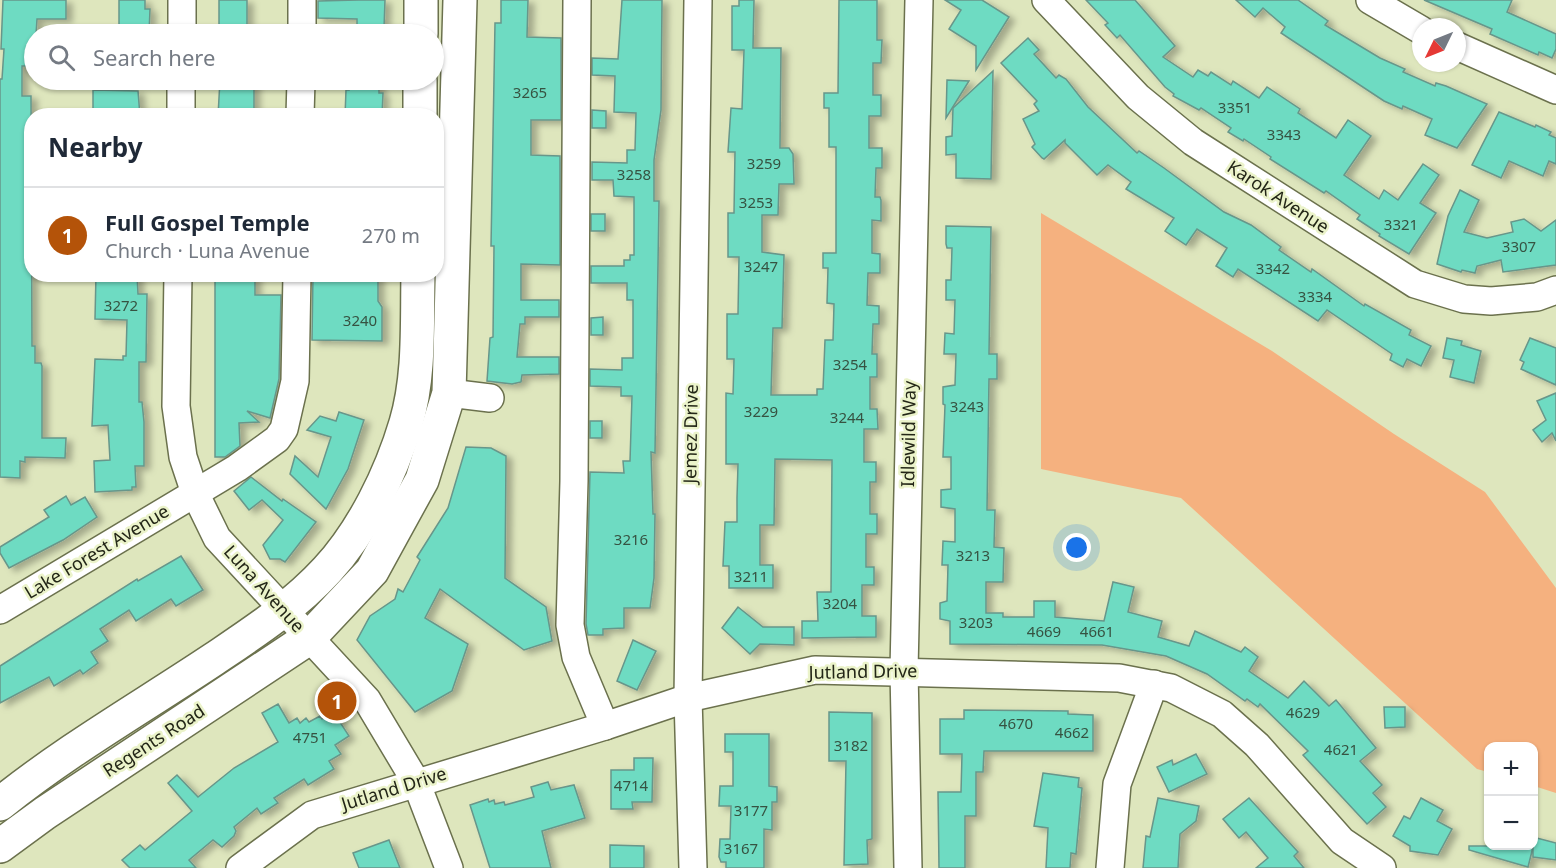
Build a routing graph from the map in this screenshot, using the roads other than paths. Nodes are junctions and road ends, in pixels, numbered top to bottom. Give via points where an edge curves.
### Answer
1 (182, 0) edge
2 (302, 0) edge
3 (421, 0) edge
4 (459, 0) edge
5 (577, 0) edge
6 (698, 0) edge
7 (919, 0) edge
8 (1046, 0) edge
9 (1370, 0) edge
10 (182, 24) edge
11 (302, 24) edge
12 (421, 24) edge
13 (1412, 25) edge
14 (1466, 50) edge
15 (181, 90) edge
16 (301, 90) edge
17 (420, 90) edge
18 (1556, 90) edge
19 (180, 108) edge
20 (300, 108) edge
21 (420, 108) edge
22 (178, 282) edge
23 (297, 282) edge
24 (418, 282) edge
25 (1556, 290) edge
26 (449, 393) junction
27 (490, 398) dead end
28 (195, 493) junction
29 (0, 610) edge
30 (284, 611) junction
31 (309, 638) junction
32 (904, 670) junction
33 (1154, 684) junction
34 (688, 698) junction
35 (604, 726) junction
36 (416, 782) junction
37 (0, 804) edge
38 (0, 846) edge
39 (1371, 866) edge
40 (240, 868) edge
41 (449, 868) edge
42 (693, 868) edge
43 (908, 868) edge
44 (1110, 868) edge

1 - 10 street
2 - 11 street
3 - 12 main road
4 - 26 main road, Regents Road
5 - 35 street via 570,625 576,657
6 - 34 street, Jemez Drive
7 - 32 street, Idlewild Way
8 - 25 street, Karok Avenue via 1138,97 1193,142 1415,284 1464,299 1491,301 1537,297
9 - 13 street
14 - 18 street
15 - 19 street
16 - 20 street
17 - 21 main road
22 - 28 street, Luna Avenue via 176,406 183,457
23 - 28 street, Lake Forest Avenue via 295,381 284,429 263,451
24 - 30 main road, Regents Road via 416,358 406,422 392,461 360,526 328,569
26 - 27 street
26 - 31 main road, Regents Road via 422,480 372,571
28 - 29 street, Lake Forest Avenue
28 - 30 street, Luna Avenue via 217,538
30 - 31 street, Luna Avenue
30 - 37 main road, Regents Road via 39,773
31 - 36 street, Luna Avenue via 367,700
31 - 38 main road, Regents Road
32 - 33 street, Jutland Drive via 1119,678
32 - 34 street, Jutland Drive via 815,670
32 - 43 street, Idlewild Way
33 - 39 street, Jutland Drive via 1171,687 1222,714 1257,745 1342,841
33 - 44 street via 1117,784
34 - 35 street, Jutland Drive
34 - 42 street, Jemez Drive
35 - 36 street, Jutland Drive
36 - 40 street, Jutland Drive via 312,815
36 - 41 street, Luna Avenue

